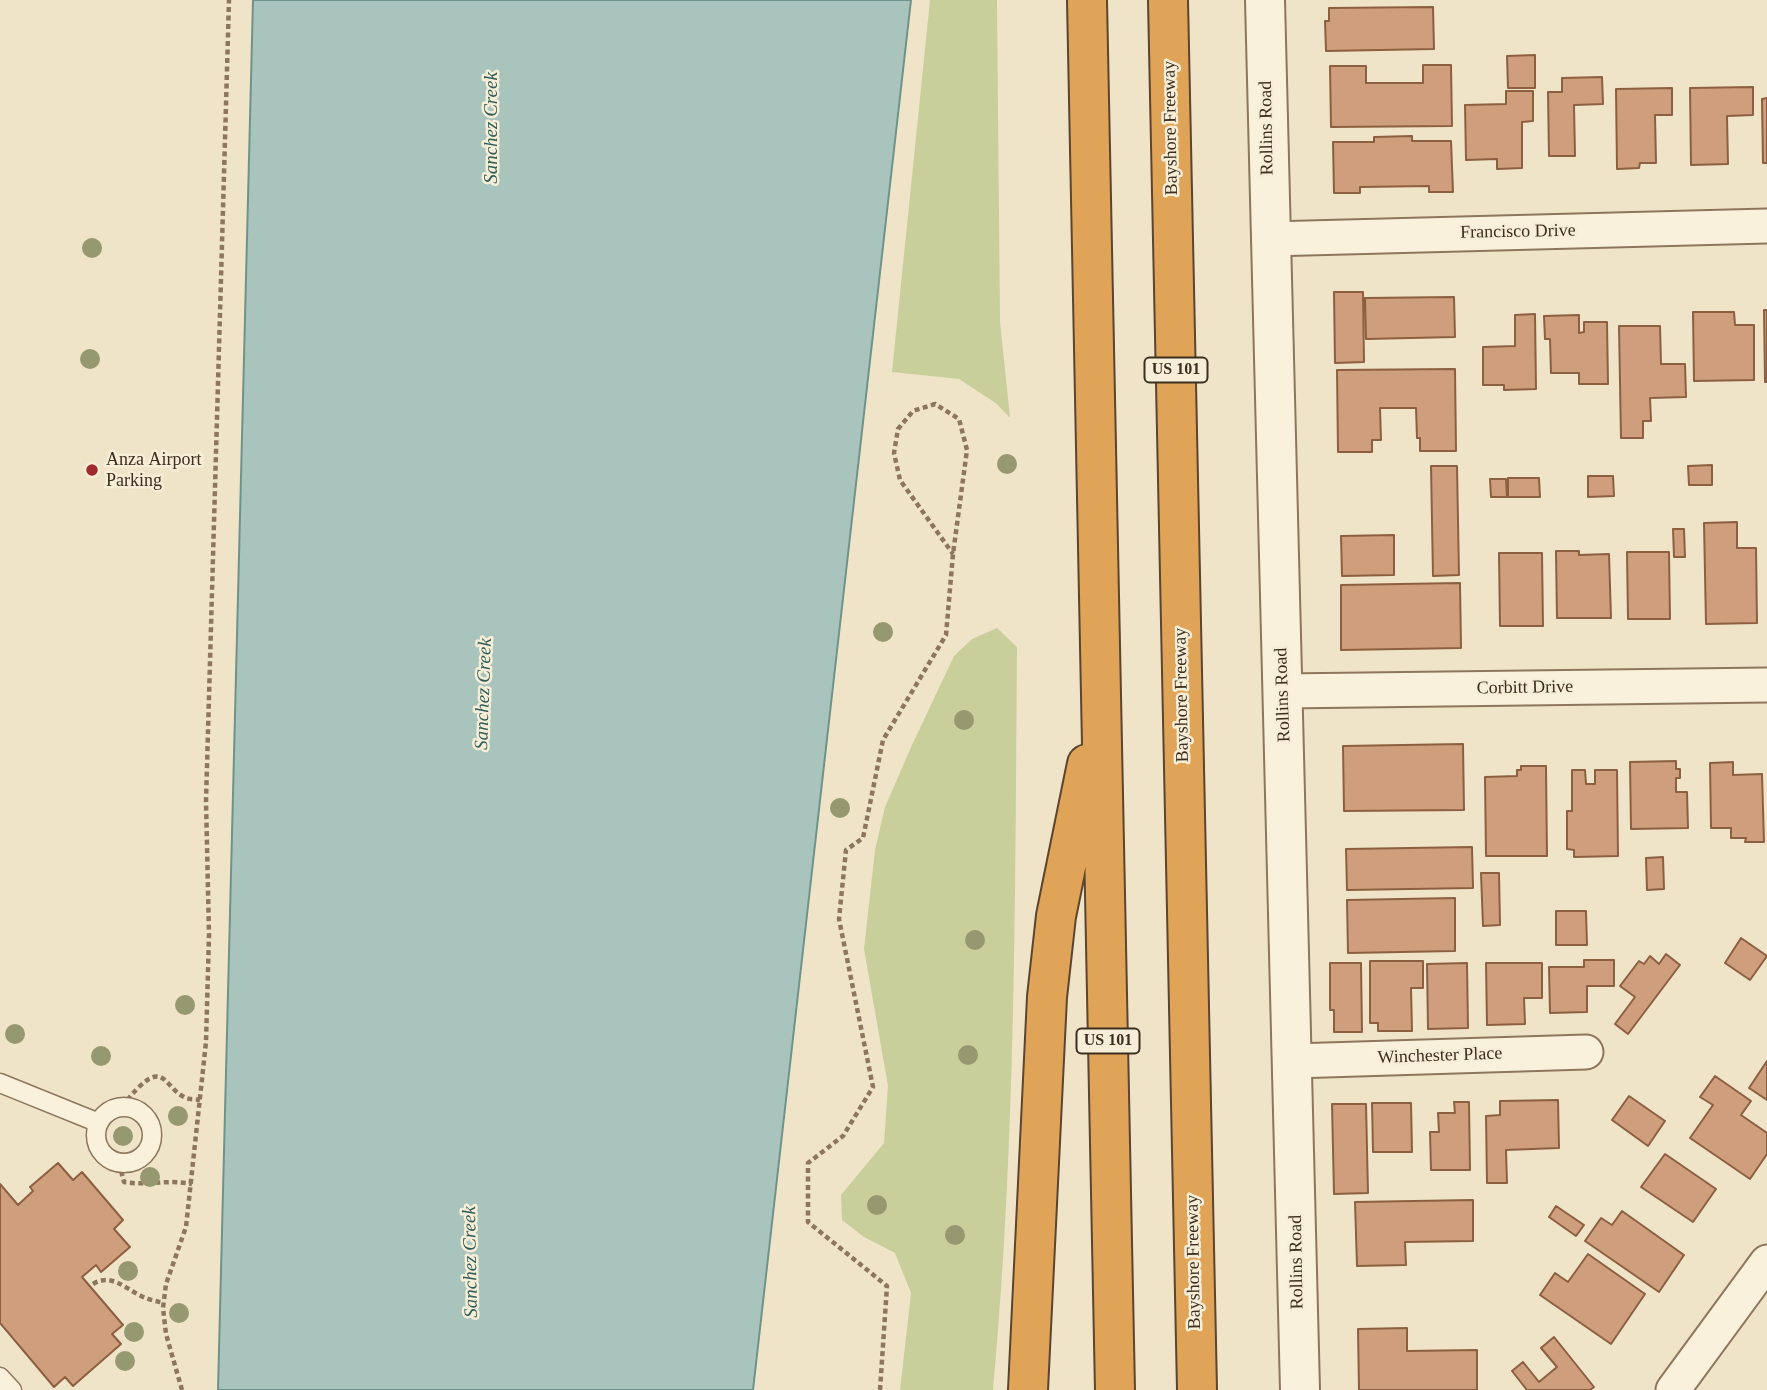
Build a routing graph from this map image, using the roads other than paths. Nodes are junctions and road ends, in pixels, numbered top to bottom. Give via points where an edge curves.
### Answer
1 (1087, 0) edge
2 (1168, 0) edge
3 (1265, 0) edge
4 (1767, 226) edge
5 (1269, 239) junction
6 (1767, 685) edge
7 (1283, 691) junction
8 (1101, 693) junction
9 (1586, 1052) dead end
10 (1293, 1061) junction
11 (0, 1083) edge
12 (99, 1122) junction
13 (1763, 1274) edge
14 (0, 1377) edge
15 (12, 1390) edge
16 (1028, 1390) edge
17 (1115, 1390) edge
18 (1197, 1390) edge
19 (1300, 1390) edge
20 (1673, 1390) edge

1 - 8 highway, US 101
2 - 18 highway, Bayshore Freeway / US 101
3 - 5 street, Rollins Road
4 - 5 street, Francisco Drive
5 - 7 street, Rollins Road
6 - 7 street, Corbitt Drive
7 - 10 street, Rollins Road
8 - 16 highway via 1056,916 1047,997
8 - 17 highway, US 101
9 - 10 street, Winchester Place
10 - 19 street, Rollins Road
11 - 12 lane
12 - 12 lane via 106,1113 123,1107 140,1112 150,1127 150,1146 138,1160 110,1160 98,1146
13 - 20 street
14 - 15 lane

